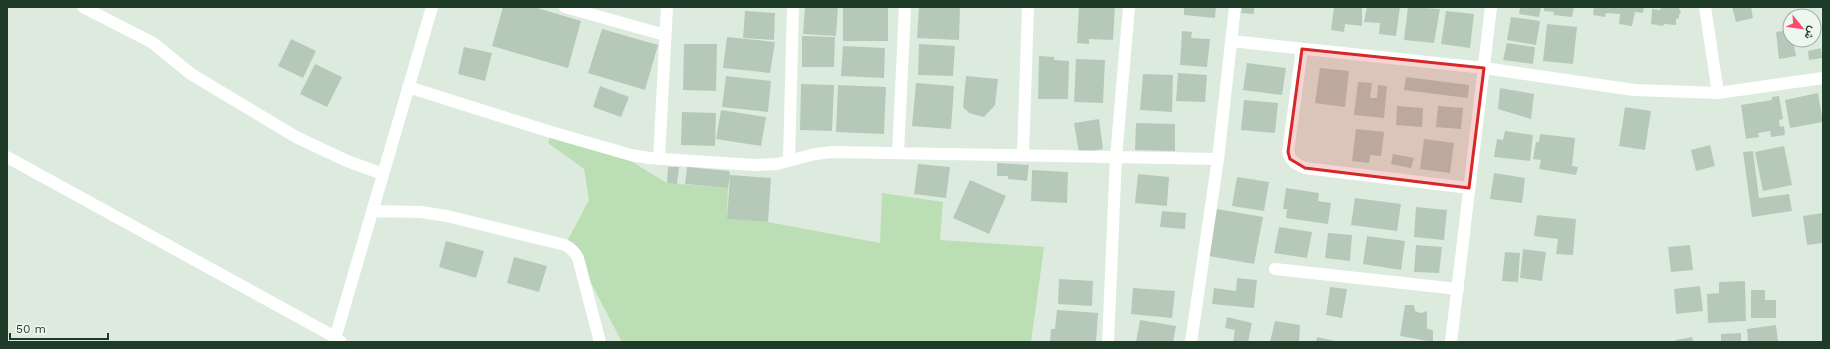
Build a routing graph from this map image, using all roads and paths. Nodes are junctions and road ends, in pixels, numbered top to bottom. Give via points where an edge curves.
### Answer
1 (83, 7) edge
2 (432, 7) edge
3 (565, 7) edge
4 (667, 7) edge
5 (793, 7) edge
6 (906, 7) edge
7 (1028, 7) edge
8 (1129, 7) edge
9 (1235, 7) edge
10 (1491, 7) edge
11 (1705, 7) edge
12 (665, 35) junction
13 (1231, 41) junction
14 (1302, 49) junction
15 (1484, 68) junction
16 (1823, 78) edge
17 (408, 87) junction
18 (1718, 93) junction
19 (898, 153) junction
20 (1023, 156) junction
21 (7, 157) edge
22 (1116, 157) junction
23 (1218, 158) junction
24 (659, 159) junction
25 (790, 160) junction
26 (383, 174) junction
27 (1469, 188) junction
28 (372, 211) junction
29 (1275, 269) dead end
30 (1458, 289) junction
31 (337, 340) edge
32 (600, 342) edge
33 (1108, 342) edge
34 (1191, 342) edge
35 (1451, 342) edge

1 - 26 street via 153,43 191,74 296,138
2 - 17 street
3 - 12 street
4 - 12 street
5 - 25 street
6 - 19 street
7 - 20 street
8 - 22 street
9 - 13 street
10 - 15 street
11 - 18 street
12 - 24 street
13 - 14 street
13 - 23 street
14 - 15 street
14 - 27 street via 1288,152 1295,164 1305,168
15 - 18 street via 1634,90
15 - 27 street
16 - 18 street
17 - 24 street via 631,155
17 - 26 street
19 - 20 street
19 - 25 street via 833,152
20 - 22 street
21 - 31 street
22 - 23 street
22 - 33 street
23 - 34 street
24 - 25 street via 754,166
26 - 28 street
27 - 30 street
28 - 31 street
28 - 32 street via 421,212 447,216 570,248 578,258
29 - 30 street
30 - 35 street

